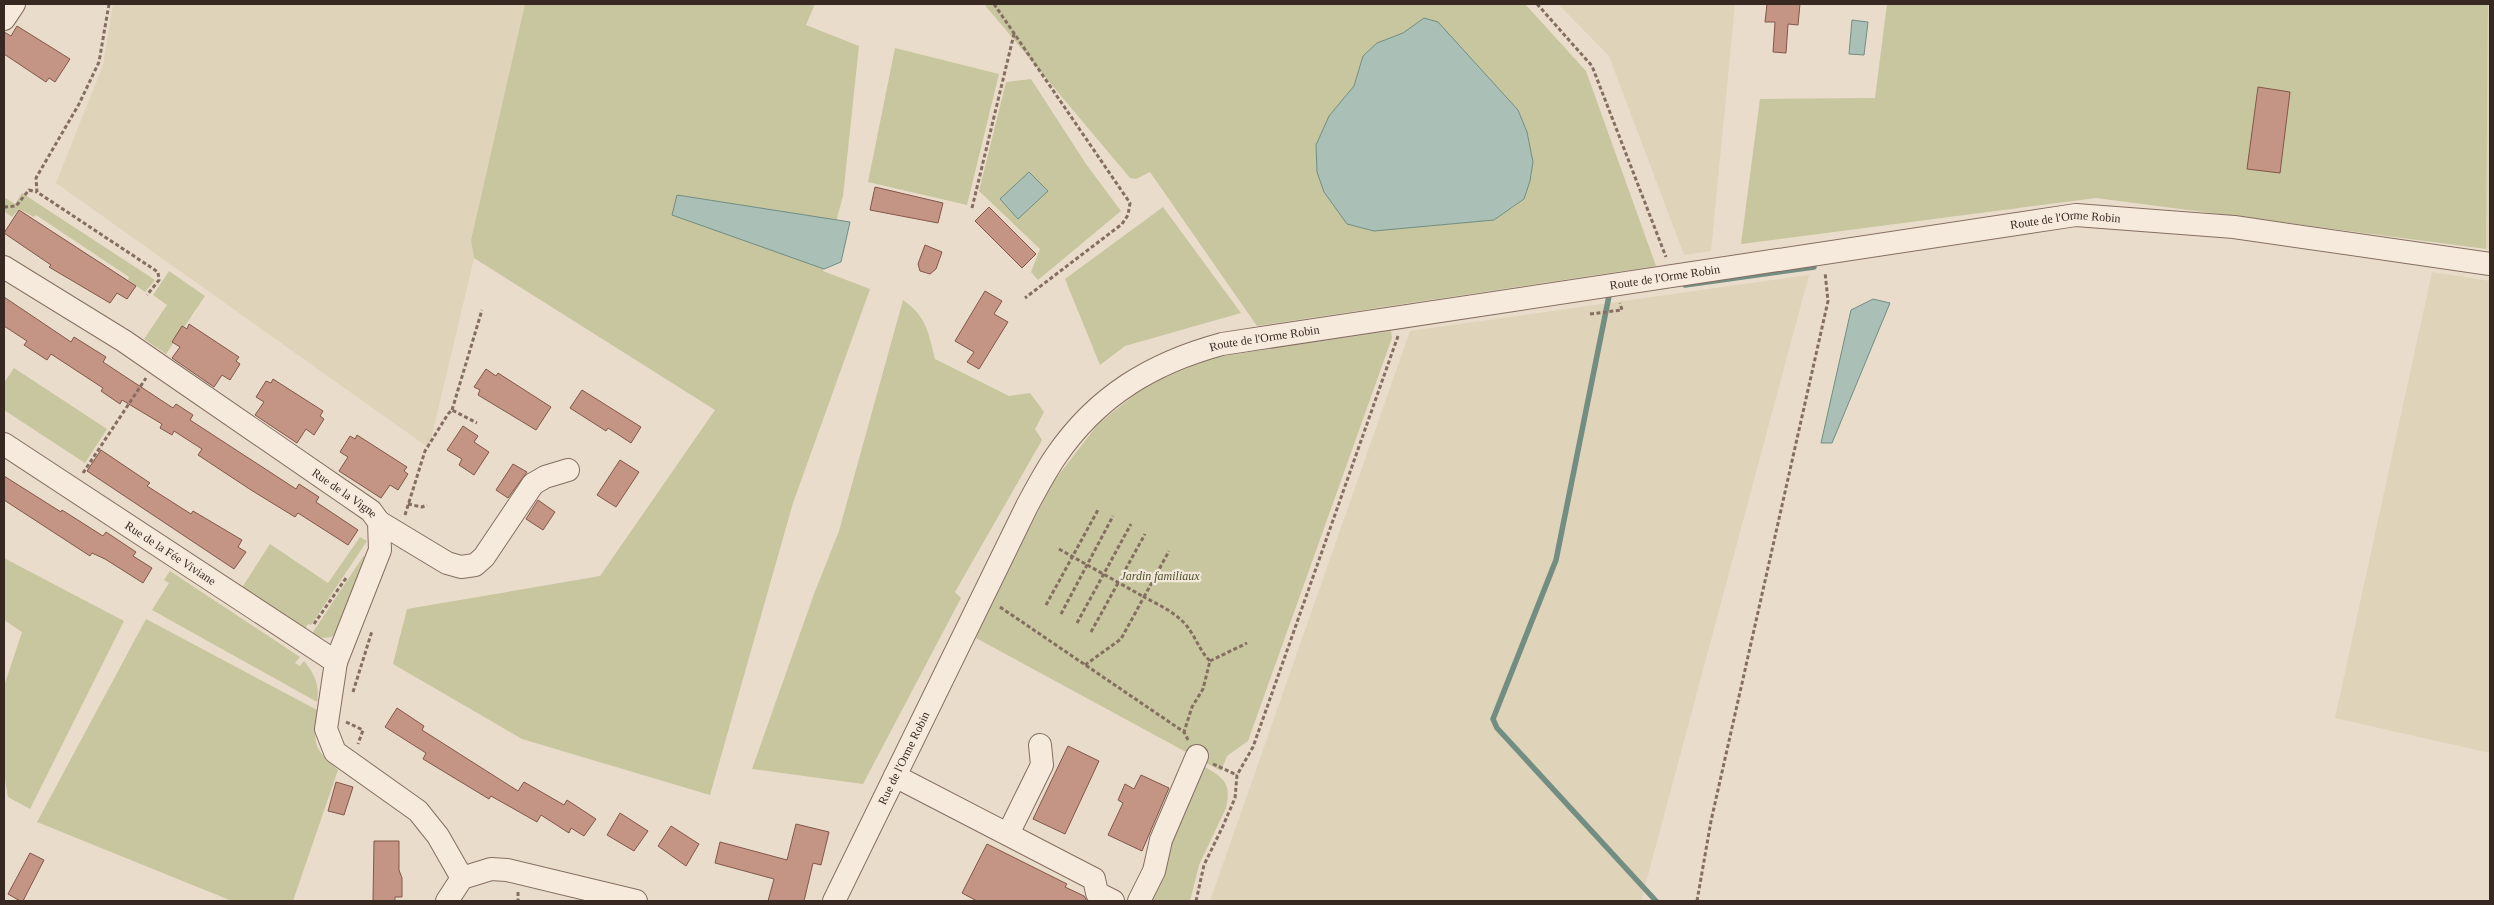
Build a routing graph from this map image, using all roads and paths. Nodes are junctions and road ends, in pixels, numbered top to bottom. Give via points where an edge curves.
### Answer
1 (14, 4) edge
2 (109, 4) edge
3 (994, 4) edge
4 (1537, 4) edge
5 (4, 19) edge
6 (1014, 33) junction
7 (37, 192) junction
8 (4, 207) edge
9 (972, 208) dead end
10 (1823, 254) junction
11 (2490, 264) edge
12 (4, 267) edge
13 (1672, 276) junction
14 (147, 296) dead end
15 (1025, 298) dead end
16 (1620, 302) dead end
17 (482, 310) dead end
18 (1590, 314) dead end
19 (1400, 330) dead end
20 (156, 363) junction
21 (452, 410) junction
22 (477, 423) dead end
23 (4, 444) edge
24 (568, 470) dead end
25 (72, 488) junction
26 (408, 504) junction
27 (427, 505) dead end
28 (1099, 508) dead end
29 (1113, 516) dead end
30 (379, 522) junction
31 (1130, 524) dead end
32 (1145, 534) dead end
33 (400, 535) junction
34 (1059, 549) dead end
35 (1169, 551) dead end
36 (1072, 557) junction
37 (1087, 565) junction
38 (351, 570) dead end
39 (1104, 574) junction
40 (1118, 582) junction
41 (1144, 597) junction
42 (1046, 605) dead end
43 (978, 606) junction
44 (1061, 614) dead end
45 (375, 621) dead end
46 (1077, 623) dead end
47 (1091, 632) dead end
48 (304, 639) junction
49 (1247, 643) dead end
50 (1210, 661) junction
51 (336, 662) junction
52 (1086, 665) junction
53 (352, 698) dead end
54 (346, 717) dead end
55 (1184, 732) junction
56 (1040, 745) dead end
57 (1197, 756) junction
58 (352, 763) junction
59 (1237, 775) junction
60 (895, 776) junction
61 (1008, 834) junction
62 (462, 878) junction
63 (447, 901) edge
64 (636, 901) edge
65 (834, 901) edge
66 (1113, 901) edge
67 (1139, 901) edge
68 (1196, 901) edge
69 (1697, 901) edge

1 - 5 street
2 - 7 path via 99,62 36,178
3 - 6 path
4 - 13 path via 1592,66
6 - 9 path
6 - 15 path via 1130,203 1122,224
7 - 8 path via 29,190 16,206
7 - 14 path via 158,272 159,280
10 - 11 street, Route de l'Orme Robin via 2076,215 2234,227
10 - 13 street, Route de l'Orme Robin
10 - 69 path via 1828,301 1711,822
12 - 20 street, Rue de la Vigne
13 - 43 street, Route de l'Orme Robin via 1222,344 1186,354 1137,377 1092,413 1056,456 1027,506
16 - 18 path via 1622,310
17 - 21 path
19 - 59 path via 1253,747
20 - 25 path
20 - 30 street, Rue de la Vigne via 371,511
21 - 22 path
21 - 26 path via 425,451
23 - 25 street, Rue de la Fée Viviane
24 - 33 street via 534,484 484,557 475,565 462,567 447,563
25 - 48 street, Rue de la Fée Viviane
26 - 27 path
26 - 33 path
28 - 36 path
29 - 37 path
30 - 33 street
30 - 51 street, Rue de la Vigne via 380,550
31 - 39 path
32 - 40 path
34 - 36 path
35 - 41 path
36 - 37 path
36 - 42 path
37 - 39 path
37 - 44 path
38 - 48 path
39 - 40 path
39 - 46 path
40 - 41 path
40 - 47 path
41 - 50 path via 1172,612 1191,631 1200,651
41 - 52 path via 1121,638
43 - 52 path
43 - 60 street, Rue de l'Orme Robin
45 - 53 path
48 - 51 street, Rue de la Fée Viviane
49 - 50 path
50 - 55 path via 1203,689 1192,707
51 - 58 street, Rue de la Vigne via 326,729 335,752
52 - 55 path
54 - 58 path via 345,722 363,730
55 - 57 path
56 - 61 street via 1042,765
57 - 59 path
57 - 67 street via 1161,840 1154,871
58 - 62 street, Rue de la Vigne via 418,811 438,836
59 - 68 path via 1235,798 1204,865
60 - 61 street
60 - 65 street, Rue de l'Orme Robin
61 - 66 street via 1094,879 1097,893
62 - 63 street
62 - 64 street via 491,869 507,870

